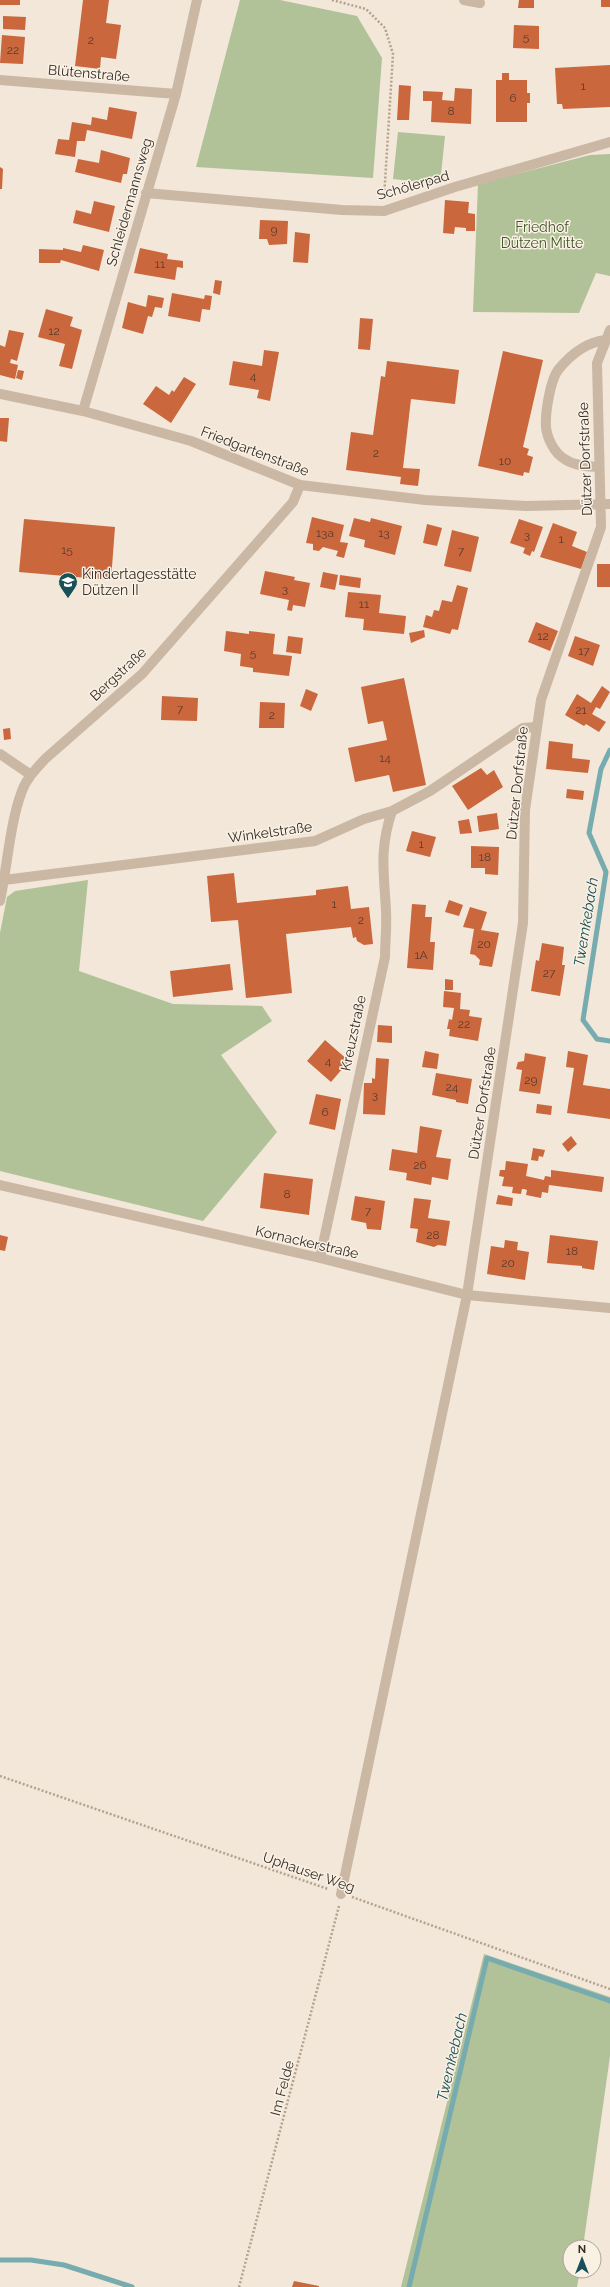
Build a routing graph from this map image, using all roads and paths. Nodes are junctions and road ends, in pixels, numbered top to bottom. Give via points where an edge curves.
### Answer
1 (197, 0) edge
2 (332, 0) edge
3 (464, 0) edge
4 (480, 3) dead end
5 (0, 80) edge
6 (176, 94) junction
7 (610, 142) edge
8 (146, 193) junction
9 (384, 210) junction
10 (610, 330) edge
11 (606, 340) junction
12 (0, 394) edge
13 (83, 411) junction
14 (599, 467) junction
15 (300, 485) junction
16 (606, 504) edge
17 (536, 727) junction
18 (0, 754) edge
19 (31, 775) junction
20 (392, 812) junction
21 (4, 880) junction
22 (0, 901) edge
23 (0, 1185) edge
24 (320, 1258) junction
25 (467, 1295) junction
26 (610, 1308) edge
27 (0, 1776) edge
28 (342, 1894) junction
29 (610, 1988) edge
30 (239, 2287) edge

1 - 6 street, Schleidermannsweg
2 - 9 path via 366,9 385,28 393,54
3 - 4 street
5 - 6 street, Blütenstraße
6 - 8 street, Schleidermannsweg
7 - 9 street, Schölerpad
8 - 9 street, Schölerpad via 342,210
8 - 13 street, Schleidermannsweg
10 - 11 street, Dützer Dorfstraße
11 - 14 street, Dützer Dorfstraße via 597,363
11 - 14 street via 592,341 576,352 558,371 551,386 546,426 550,443 562,458 576,465
12 - 13 street, Friedgartenstraße
13 - 15 street, Friedgartenstraße via 191,441
14 - 16 street, Dützer Dorfstraße
15 - 16 street, Friedgartenstraße via 425,500 526,506
15 - 19 street, Bergstraße via 293,502 142,674 45,758
16 - 17 street, Dützer Dorfstraße via 601,527 541,700
17 - 20 street, Winkelstraße via 523,728
17 - 25 street, Dützer Dorfstraße via 525,810 523,923
18 - 19 street
19 - 21 street, Bergstraße via 22,791 17,810
20 - 21 street, Winkelstraße via 364,819 315,841
20 - 24 street, Kreuzstraße via 382,848 386,913 385,957
21 - 22 street, Bergstraße
23 - 24 street, Kornackerstraße
24 - 25 street, Kornackerstraße
25 - 26 street, Kornackerstraße
25 - 28 street, Dützer Dorfstraße
27 - 28 path, Uphauser Weg
28 - 29 path, Uphauser Weg
28 - 30 path, Im Felde

